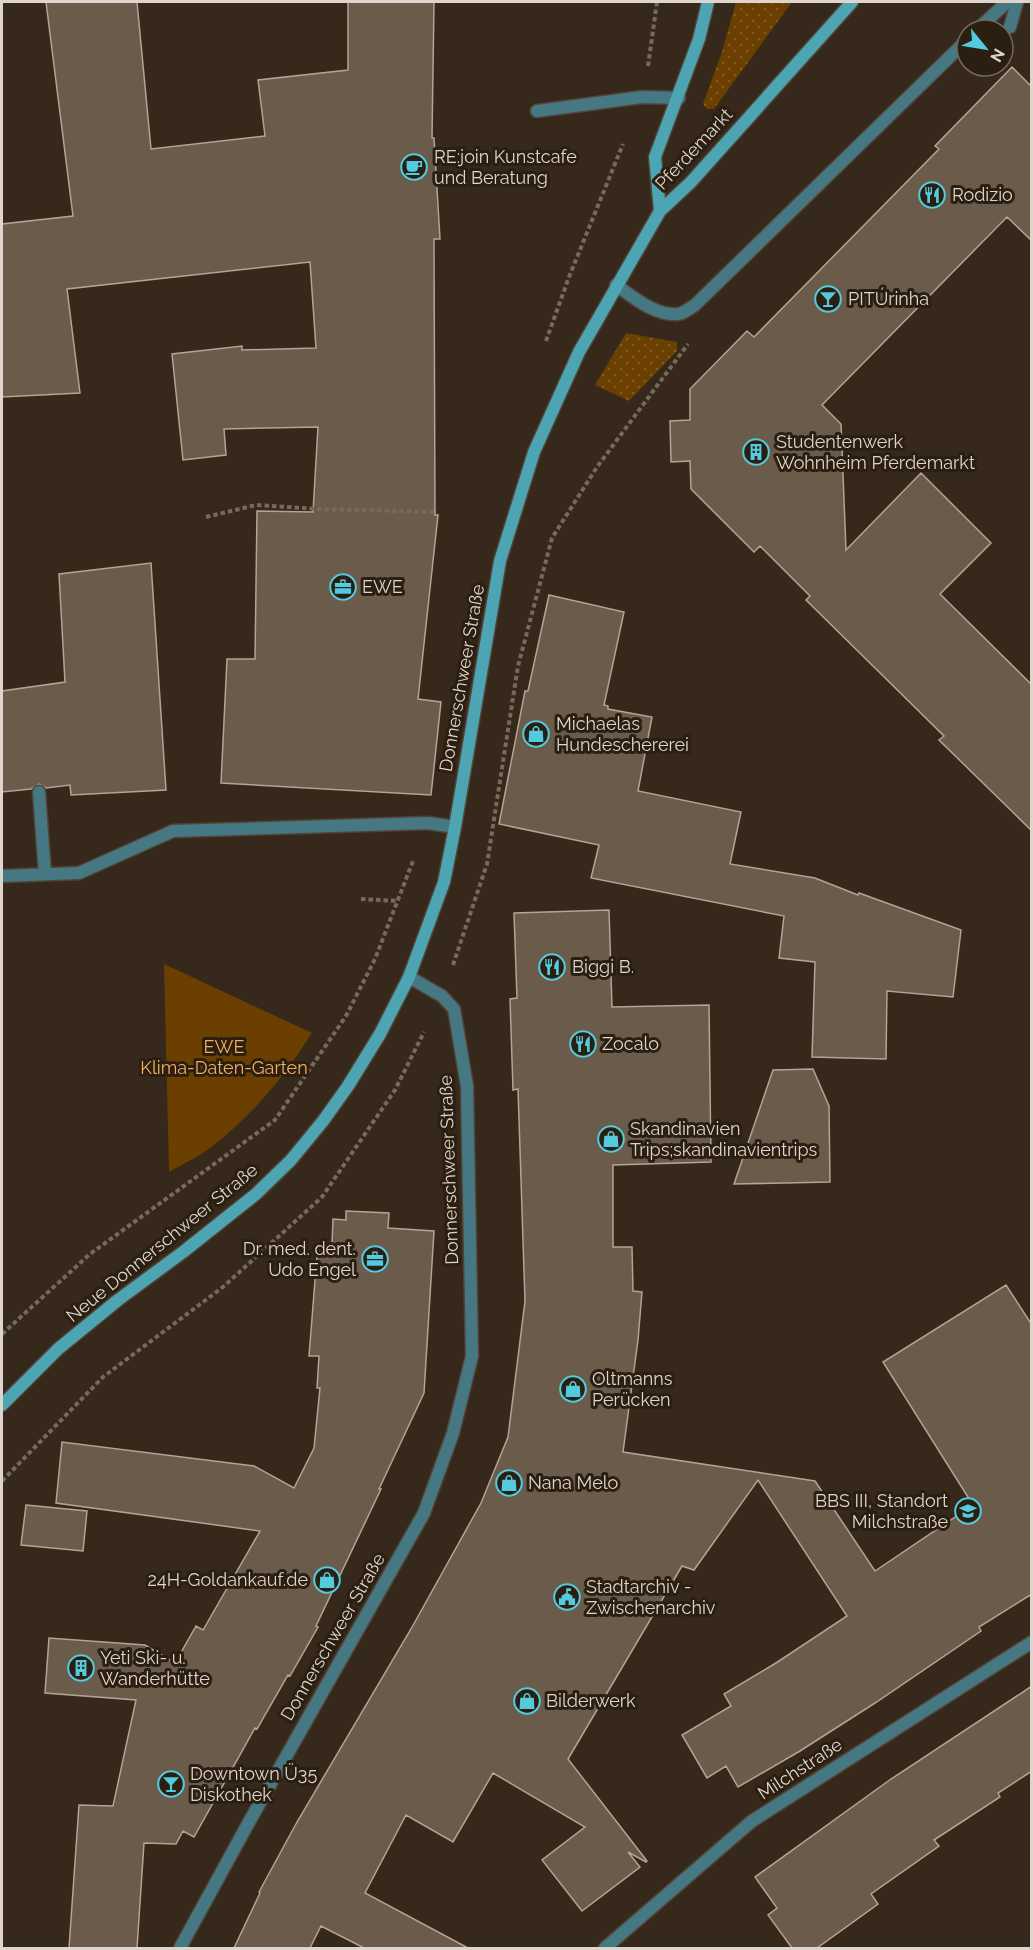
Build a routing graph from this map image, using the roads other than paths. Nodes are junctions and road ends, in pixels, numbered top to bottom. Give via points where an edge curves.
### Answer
1 (708, 2) edge
2 (852, 2) edge
3 (1007, 2) edge
4 (1017, 2) edge
5 (990, 18) edge
6 (1013, 18) edge
7 (955, 52) edge
8 (679, 98) junction
9 (537, 111) dead end
10 (660, 211) junction
11 (616, 285) junction
12 (39, 792) dead end
13 (455, 827) junction
14 (45, 874) junction
15 (2, 876) edge
16 (409, 977) junction
17 (2, 1405) edge
18 (1032, 1642) edge
19 (180, 1948) edge
20 (605, 1948) edge

1 - 8 main road, Pferdemarkt
2 - 10 main road, Pferdemarkt via 691,182
3 - 5 street
4 - 6 street
7 - 11 street via 695,305 679,314 663,312
8 - 9 street via 642,97
8 - 10 main road, Pferdemarkt via 655,157
10 - 11 main road, Donnerschweer Straße
11 - 13 main road, Donnerschweer Straße via 579,352 534,452 500,561
12 - 14 street
13 - 14 street via 428,823 173,831 79,873
13 - 16 main road, Donnerschweer Straße via 444,882
14 - 15 street
16 - 17 main road, Neue Donnerschweer Straße via 348,1086 291,1160 256,1194 58,1349
16 - 19 street, Donnerschweer Straße via 442,996 454,1009 467,1086 472,1356 453,1432 424,1513
18 - 20 street, Milchstraße via 752,1821

